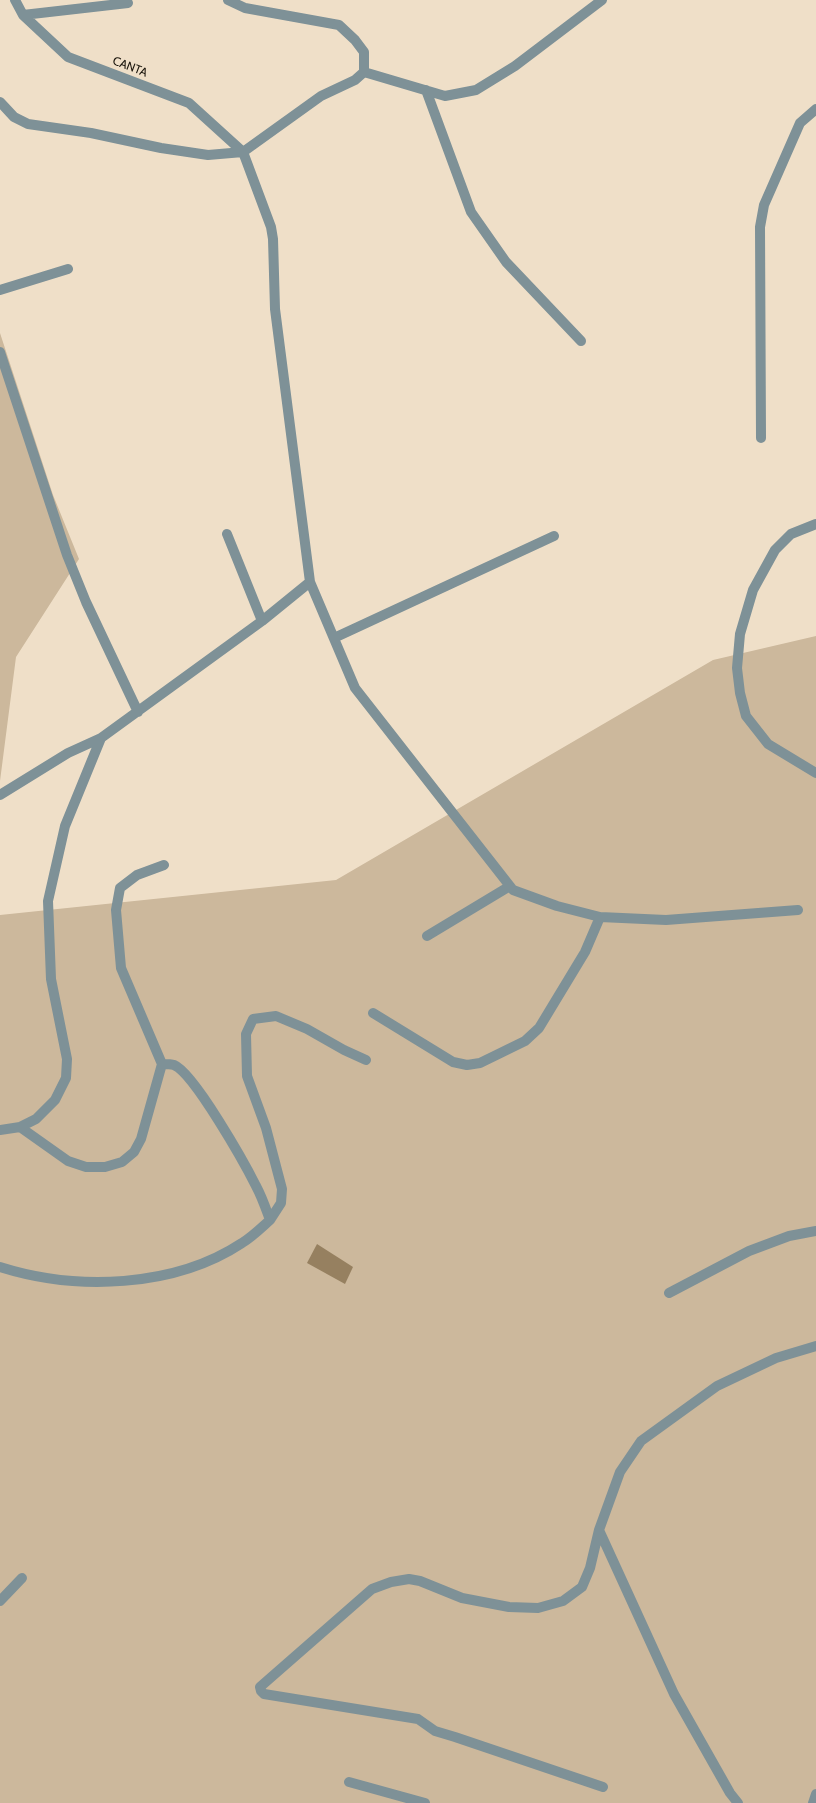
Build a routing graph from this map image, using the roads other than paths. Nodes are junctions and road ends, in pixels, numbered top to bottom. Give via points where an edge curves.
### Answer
1 (15, 0) edge
2 (228, 0) edge
3 (602, 0) edge
4 (128, 3) dead end
5 (71, 5) edge
6 (23, 15) junction
7 (364, 72) junction
8 (426, 90) junction
9 (0, 102) edge
10 (816, 109) edge
11 (243, 152) junction
12 (68, 269) dead end
13 (0, 290) edge
14 (581, 341) dead end
15 (0, 352) edge
16 (761, 438) dead end
17 (816, 524) edge
18 (227, 534) dead end
19 (554, 536) dead end
20 (310, 582) junction
21 (262, 621) junction
22 (334, 638) junction
23 (138, 712) junction
24 (101, 738) junction
25 (816, 773) edge
26 (0, 795) edge
27 (164, 865) dead end
28 (510, 886) junction
29 (798, 910) dead end
30 (600, 916) junction
31 (427, 936) dead end
32 (373, 1013) dead end
33 (366, 1060) dead end
34 (162, 1064) junction
35 (20, 1127) junction
36 (0, 1130) edge
37 (270, 1220) junction
38 (816, 1231) edge
39 (0, 1267) edge
40 (669, 1293) dead end
41 (816, 1346) edge
42 (599, 1530) junction
43 (22, 1578) dead end
44 (0, 1601) edge
45 (349, 1782) dead end
46 (603, 1787) dead end
47 (816, 1794) edge
48 (425, 1803) edge
49 (738, 1803) edge
50 (813, 1803) edge

1 - 6 street, CANTA
2 - 7 street via 245,8 339,25 364,52
3 - 8 street via 515,66 476,90 445,96
4 - 5 street
5 - 6 street
6 - 11 street, CANTA via 68,57 189,103
7 - 8 street
7 - 11 street via 355,80 321,96
8 - 14 street via 471,212 506,262
9 - 11 street via 14,117 28,124 208,155
10 - 16 street via 800,124 764,205 760,227
11 - 20 street via 271,227 273,239 275,309
12 - 13 street
15 - 23 street via 67,556
17 - 25 street via 791,534 775,550 753,590 740,634 737,668 746,716 768,744
18 - 21 street
19 - 22 street
20 - 21 street
20 - 22 street
21 - 23 street
22 - 28 street via 355,688
23 - 24 street
24 - 26 street via 68,753
24 - 35 street via 65,826 48,901 51,979 67,1059 66,1078 55,1100 36,1119
27 - 34 street via 137,875 120,888 116,910 121,968
28 - 30 street via 513,890 557,906
28 - 31 street
29 - 30 street via 666,920
30 - 32 street via 585,952 539,1028 525,1041 480,1063 466,1065 453,1062
33 - 37 street via 276,1016 254,1019 246,1034 247,1076 266,1128 282,1189 281,1203
34 - 35 street via 141,1139 134,1152 122,1162 104,1168 86,1167 68,1161
34 - 37 street via 174,1065 184,1072 198,1090 229,1137 257,1187
35 - 36 street
37 - 39 street via 242,1243 213,1259 158,1277 86,1283 17,1273
38 - 40 street via 789,1236 749,1251
41 - 42 street via 776,1358 717,1386 641,1441 620,1472
42 - 46 street via 590,1568 582,1587 563,1601 538,1608 509,1607 462,1598 420,1581 409,1579 391,1582 372,1589 262,1684 260,1689 264,1694 418,1719 435,1732 455,1736
42 - 49 street via 674,1694
43 - 44 street
45 - 48 street
47 - 50 street

